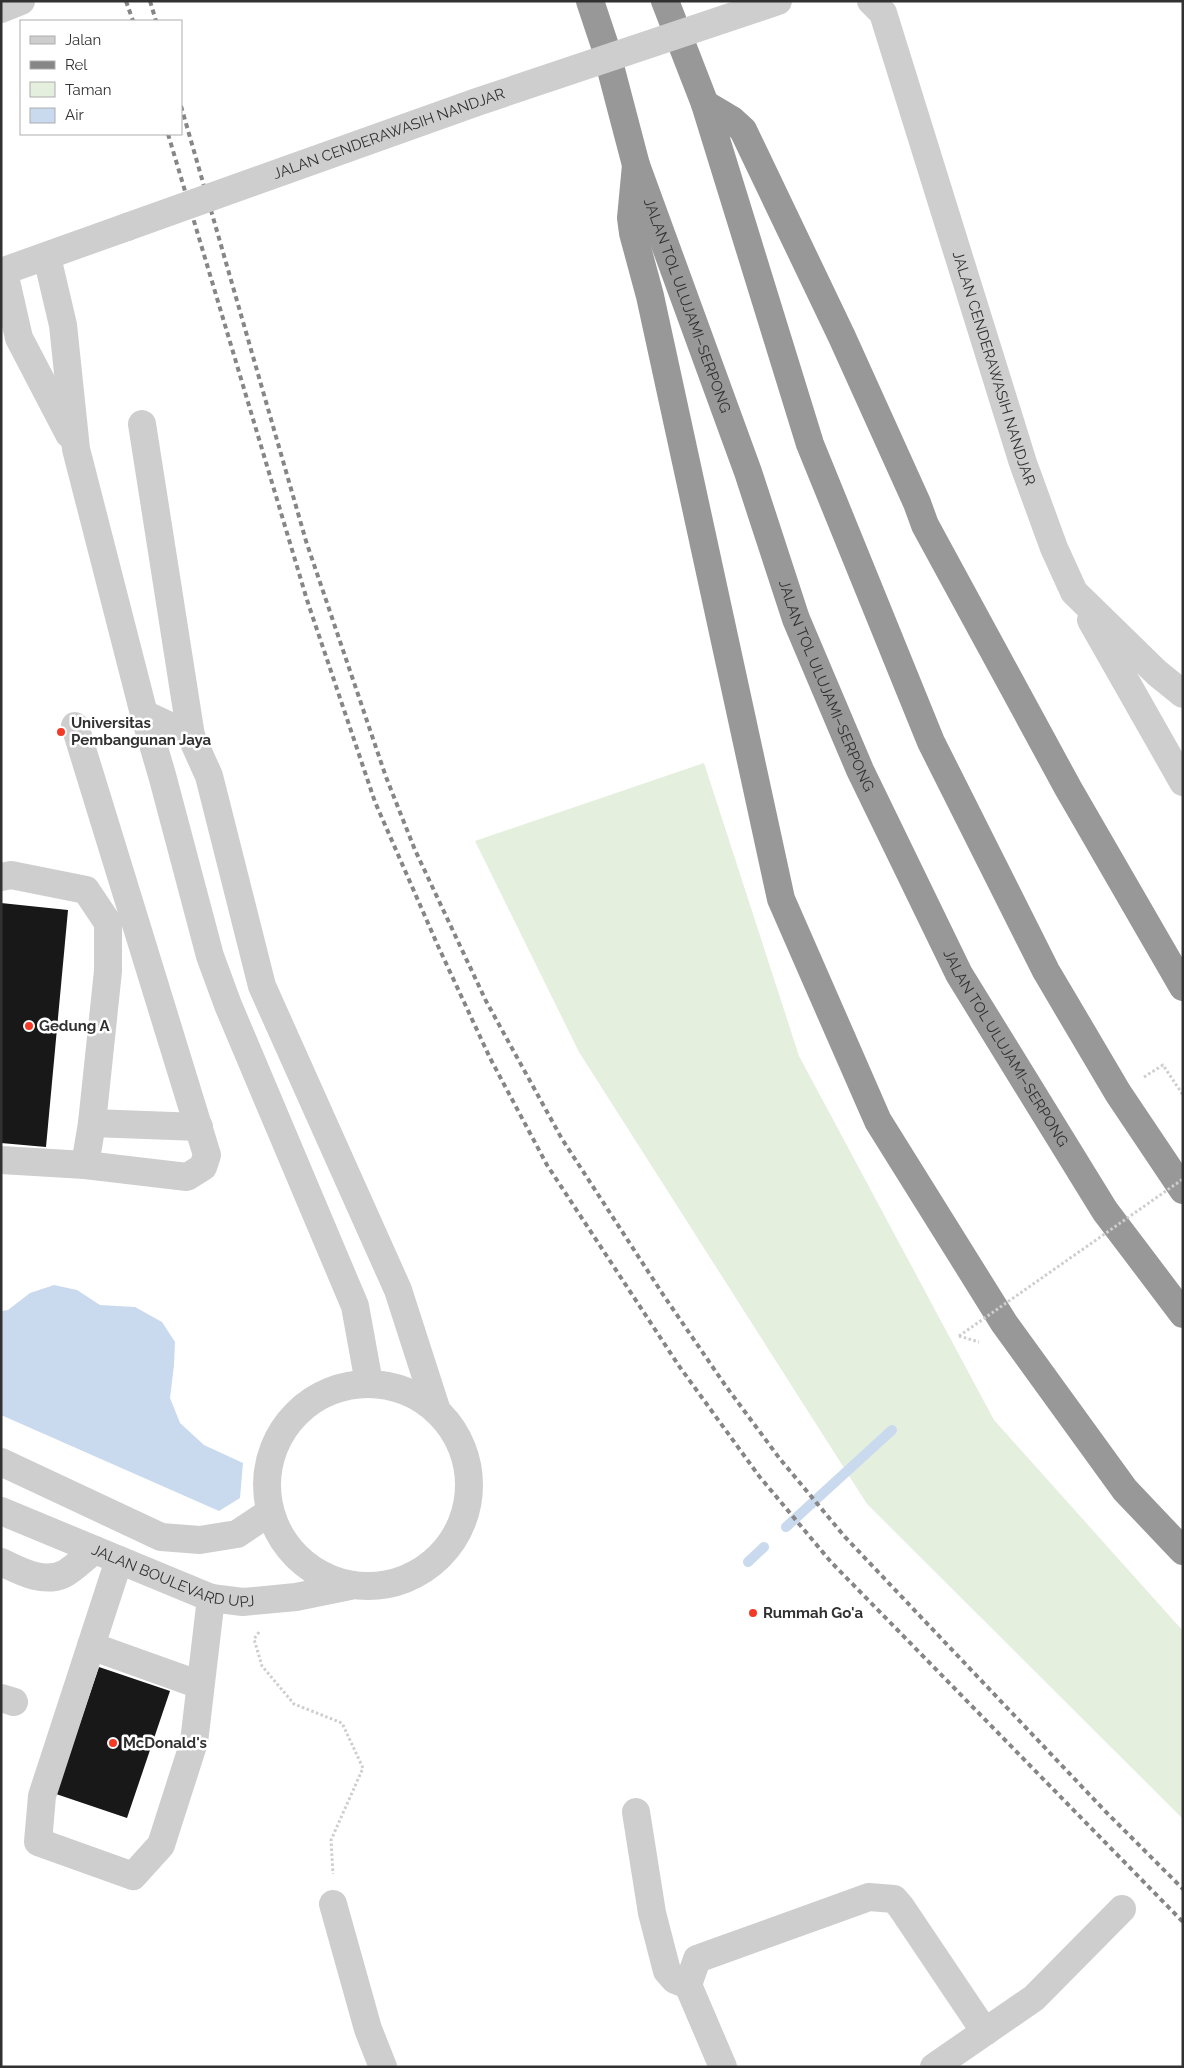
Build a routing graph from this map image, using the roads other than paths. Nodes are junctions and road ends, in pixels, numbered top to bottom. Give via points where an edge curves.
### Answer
1 (21, 1) edge
2 (590, 1) edge
3 (665, 1) edge
4 (778, 1) edge
5 (871, 1) edge
6 (1, 9) edge
7 (705, 104) junction
8 (636, 164) junction
9 (47, 257) junction
10 (3, 272) edge
11 (142, 424) dead end
12 (76, 449) junction
13 (1076, 593) junction
14 (1183, 694) edge
15 (144, 714) junction
16 (75, 726) dead end
17 (191, 736) junction
18 (1183, 782) edge
19 (1, 877) edge
20 (1183, 986) edge
21 (92, 1123) junction
22 (199, 1128) junction
23 (1, 1160) edge
24 (84, 1165) junction
25 (1183, 1190) edge
26 (1183, 1314) edge
27 (369, 1383) junction
28 (437, 1411) junction
29 (1, 1462) edge
30 (1, 1511) edge
31 (270, 1512) junction
32 (1183, 1551) edge
33 (107, 1555) junction
34 (1, 1562) edge
35 (351, 1585) junction
36 (210, 1598) junction
37 (91, 1646) junction
38 (200, 1685) junction
39 (636, 1812) dead end
40 (333, 1904) road end
41 (1122, 1909) dead end
42 (688, 1985) junction
43 (985, 2032) junction
44 (383, 2067) edge
45 (723, 2067) edge
46 (934, 2067) edge

1 - 6 street
2 - 8 highway, JALAN TOL ULUJAMI–SERPONG
3 - 7 highway
4 - 9 street, JALAN CENDERAWASIH NANDJAR, bridge via 477,102
5 - 13 street, JALAN CENDERAWASIH NANDJAR via 883,13 1023,463 1054,548
7 - 20 highway via 743,130 842,337 925,525 1068,788
7 - 25 highway via 810,444 931,742 1046,971 1118,1093
8 - 26 highway, JALAN TOL ULUJAMI–SERPONG via 748,472 796,620 860,770 959,974 1105,1211
8 - 32 highway via 631,218 633,232 652,305 781,899 878,1121 1004,1323 1125,1490
9 - 10 street, JALAN CENDERAWASIH NANDJAR
9 - 12 street via 62,325
10 - 12 street via 19,338
11 - 17 street
12 - 15 street
13 - 14 street, JALAN CENDERAWASIH NANDJAR via 1157,674
13 - 18 street
15 - 17 street
15 - 27 street via 210,956 355,1306
16 - 22 street
17 - 28 street via 209,776 262,986 398,1290
19 - 21 street via 11,875 86,890 108,923 108,971
21 - 22 street
21 - 24 street
22 - 24 street via 207,1155 203,1166 187,1177
23 - 24 street
27 - 28 street via 392,1386 413,1394
27 - 31 street via 347,1385 327,1392 293,1416 272,1451 267,1478
28 - 35 street via 455,1433 466,1460 469,1488 464,1517 451,1543 432,1564 407,1579 380,1586
29 - 31 street, JALAN BOULEVARD UPJ via 161,1537 200,1540 237,1534
30 - 33 street, JALAN BOULEVARD UPJ
31 - 35 street via 282,1538 300,1560 324,1577
33 - 34 street via 46,1578 27,1575
33 - 36 street, JALAN BOULEVARD UPJ
33 - 37 street
35 - 36 street, JALAN BOULEVARD UPJ via 286,1598 243,1602
36 - 38 street
37 - 38 street
37 - 38 street via 42,1796 38,1842 134,1876 161,1845 194,1742
39 - 42 street via 652,1913 666,1970 675,1980
40 - 44 street via 368,2028
41 - 43 street via 1034,1998
42 - 43 street via 697,1959 869,1897 894,1899
42 - 45 street
43 - 46 street

